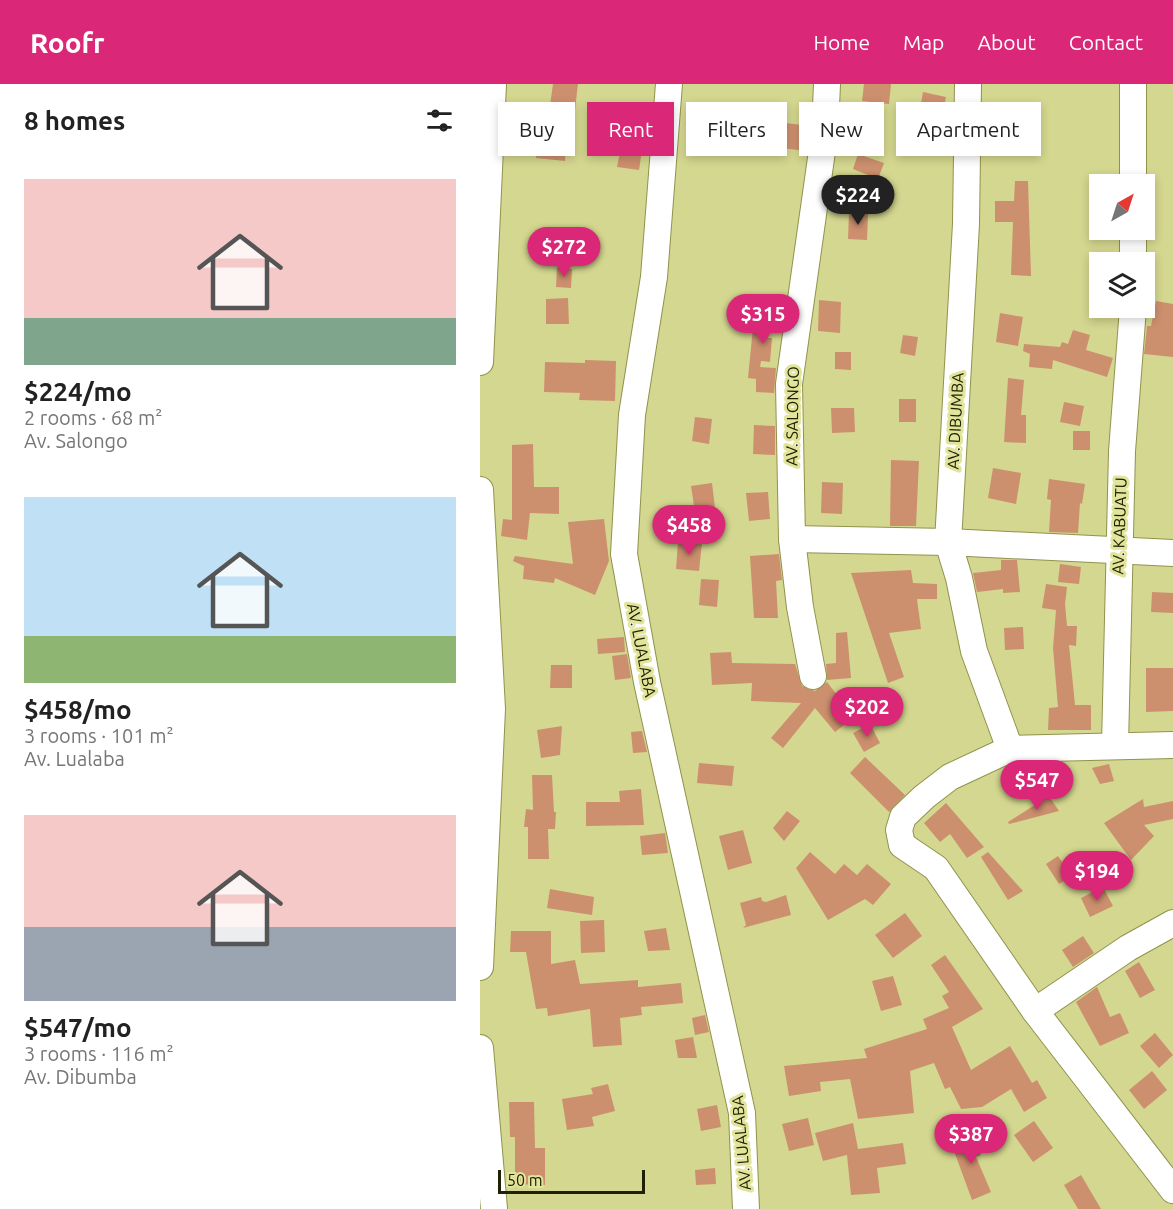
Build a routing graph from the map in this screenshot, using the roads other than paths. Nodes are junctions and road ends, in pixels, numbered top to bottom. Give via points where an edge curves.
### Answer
1 (494, 84) edge
2 (669, 84) edge
3 (827, 84) edge
4 (968, 84) edge
5 (1133, 84) edge
6 (1133, 174) edge
7 (1132, 318) edge
8 (480, 362) edge
9 (480, 490) edge
10 (792, 539) junction
11 (948, 542) junction
12 (1118, 552) junction
13 (1173, 553) edge
14 (813, 676) dead end
15 (1115, 745) junction
16 (1173, 745) edge
17 (1010, 749) junction
18 (1173, 923) edge
19 (480, 967) edge
20 (1035, 1011) junction
21 (480, 1048) edge
22 (1173, 1190) edge
23 (494, 1209) edge
24 (747, 1209) edge

1 - 8 street
2 - 24 street, AV. LUALABA via 654,277 632,415 624,554 647,682 742,1113
3 - 10 street, AV. SALONGO via 825,130 789,384
4 - 11 street, AV. DIBUMBA via 966,224
5 - 6 street
7 - 12 street, AV. KABUATU
9 - 19 street via 492,709
10 - 11 street
10 - 14 street, AV. SALONGO
11 - 12 street
11 - 17 street, AV. DIBUMBA via 974,651
12 - 13 street
12 - 15 street, AV. KABUATU
15 - 16 street
15 - 17 street
17 - 20 street via 951,777 903,817 899,830 902,845 936,868
18 - 20 street via 1128,948
20 - 22 street
21 - 23 street

